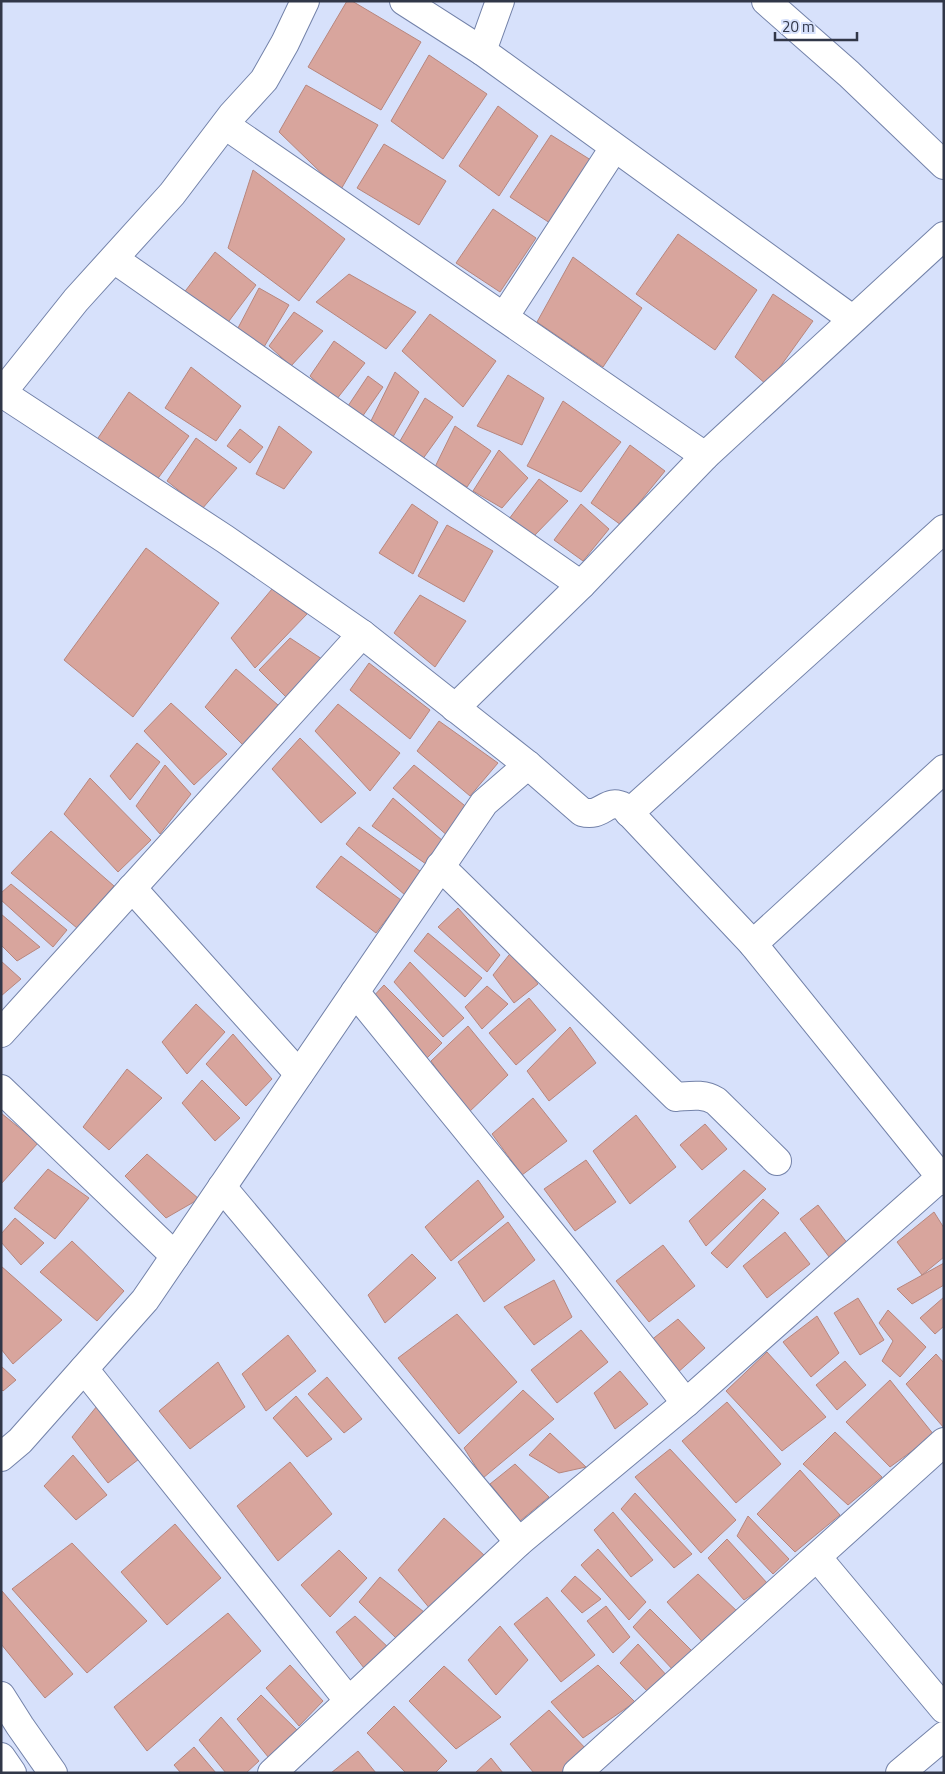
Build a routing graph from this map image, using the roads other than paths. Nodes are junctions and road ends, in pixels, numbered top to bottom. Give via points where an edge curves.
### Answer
1 (304, 1) edge
2 (404, 1) edge
3 (500, 1) edge
4 (766, 1) edge
5 (482, 51) junction
6 (225, 125) junction
7 (614, 148) junction
8 (944, 165) edge
9 (944, 236) edge
10 (114, 259) junction
11 (504, 317) junction
12 (852, 319) junction
13 (2, 394) edge
14 (705, 456) junction
15 (944, 529) edge
16 (581, 585) junction
17 (362, 634) junction
18 (455, 708) junction
19 (528, 765) junction
20 (944, 769) edge
21 (630, 813) junction
22 (440, 866) junction
23 (132, 888) junction
24 (753, 944) junction
25 (354, 992) junction
26 (1, 1034) edge
27 (299, 1074) junction
28 (1, 1089) edge
29 (777, 1161) dead end
30 (942, 1179) edge
31 (222, 1187) junction
32 (175, 1256) junction
33 (84, 1369) junction
34 (686, 1403) junction
35 (944, 1442) edge
36 (1, 1457) edge
37 (520, 1542) junction
38 (817, 1557) junction
39 (1, 1696) edge
40 (348, 1700) junction
41 (944, 1709) edge
42 (944, 1736) edge
43 (1, 1757) edge
44 (12, 1773) edge
45 (53, 1773) edge
46 (272, 1773) edge
47 (577, 1773) edge
48 (900, 1773) edge

1 - 6 main road via 264,80
2 - 5 main road
3 - 5 main road
4 - 8 main road via 850,74
5 - 7 main road
6 - 10 main road via 172,194
6 - 11 main road
7 - 11 main road
7 - 12 main road
9 - 12 main road
10 - 13 main road via 76,300
10 - 16 main road
11 - 14 main road
12 - 14 main road
13 - 17 main road via 225,539
14 - 16 main road
15 - 21 main road
16 - 18 main road
17 - 18 main road
17 - 23 main road
18 - 19 main road
19 - 21 main road via 582,812 598,812 617,803
19 - 22 main road via 484,802
20 - 24 main road
21 - 24 main road
22 - 25 main road
22 - 29 main road via 676,1097 709,1096
23 - 26 main road
23 - 27 main road
24 - 30 main road
25 - 27 main road
25 - 34 main road
27 - 31 main road
28 - 32 main road
30 - 34 main road
31 - 32 main road
31 - 37 main road
32 - 33 main road via 145,1300
33 - 36 main road via 20,1441
33 - 40 main road
34 - 37 main road
35 - 38 main road
37 - 40 main road
38 - 41 main road
38 - 47 main road
39 - 45 main road
40 - 46 main road
42 - 48 main road
43 - 44 main road

